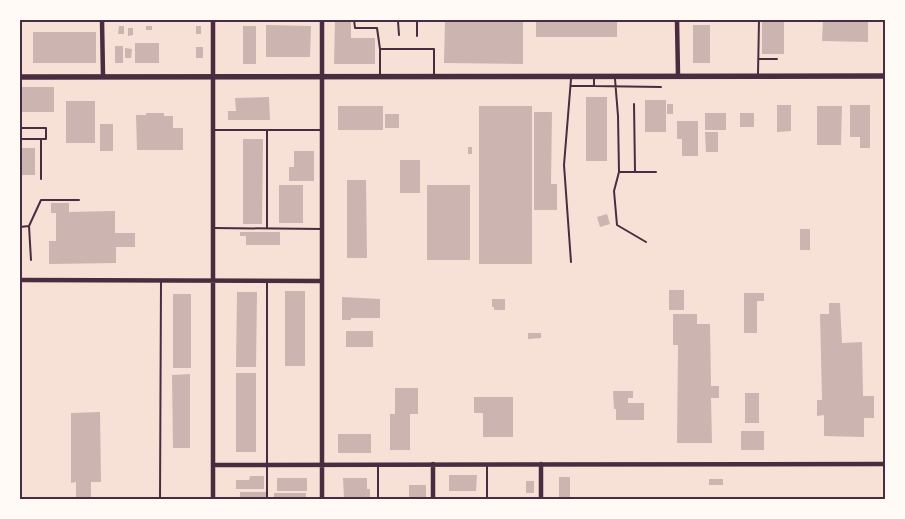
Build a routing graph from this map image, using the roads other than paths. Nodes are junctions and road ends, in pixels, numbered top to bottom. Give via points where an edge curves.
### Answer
1 (20, 20) edge
2 (49, 20) edge
3 (102, 20) edge
4 (158, 20) edge
5 (213, 20) edge
6 (268, 20) edge
7 (322, 20) edge
8 (354, 20) edge
9 (405, 20) edge
10 (677, 20) edge
11 (759, 20) edge
12 (399, 35) dead end
13 (417, 36) dead end
14 (380, 49) junction
15 (758, 59) junction
16 (777, 59) dead end
17 (20, 76) edge
18 (103, 76) junction
19 (213, 76) junction
20 (321, 76) junction
21 (380, 76) junction
22 (434, 76) junction
23 (571, 76) junction
24 (594, 76) junction
25 (615, 76) junction
26 (678, 76) junction
27 (758, 76) junction
28 (885, 76) edge
29 (570, 86) junction
30 (594, 86) junction
31 (615, 86) junction
32 (661, 87) dead end
33 (634, 104) dead end
34 (20, 128) edge
35 (213, 130) junction
36 (267, 130) junction
37 (321, 130) junction
38 (20, 139) edge
39 (41, 139) junction
40 (635, 171) junction
41 (619, 172) junction
42 (656, 172) dead end
43 (41, 179) dead end
44 (79, 200) dead end
45 (29, 226) junction
46 (20, 227) edge
47 (213, 228) junction
48 (267, 228) junction
49 (322, 229) junction
50 (646, 242) dead end
51 (31, 260) dead end
52 (572, 262) dead end
53 (20, 280) edge
54 (160, 280) junction
55 (213, 280) junction
56 (267, 280) junction
57 (322, 281) junction
58 (322, 464) junction
59 (378, 464) junction
60 (433, 464) junction
61 (487, 464) junction
62 (540, 464) junction
63 (885, 464) edge
64 (213, 465) junction
65 (267, 465) junction
66 (160, 499) edge
67 (213, 499) edge
68 (267, 499) edge
69 (322, 499) edge
70 (378, 499) edge
71 (433, 499) edge
72 (487, 499) edge
73 (541, 499) edge

1 - 2 lane
2 - 3 lane
3 - 4 lane
3 - 18 street
4 - 5 lane
5 - 6 lane
5 - 19 street
6 - 7 lane
7 - 20 street
8 - 14 lane via 355,28 377,28
9 - 12 lane via 398,21
9 - 13 lane via 416,22
10 - 26 street
11 - 15 lane
14 - 21 lane
14 - 22 lane via 434,49
15 - 16 lane
15 - 27 lane
17 - 18 street
18 - 19 street
19 - 20 street
19 - 35 street
20 - 21 street
20 - 37 street
21 - 22 street
22 - 23 street
23 - 24 street
23 - 29 lane
24 - 25 street
24 - 30 lane
25 - 26 street
25 - 31 lane
26 - 27 street
27 - 28 street
29 - 30 lane
29 - 52 lane via 564,165
30 - 31 lane
31 - 32 lane
31 - 41 lane
33 - 40 lane
34 - 39 lane via 46,128 46,139
35 - 36 lane
35 - 47 street
36 - 37 lane
36 - 48 lane
37 - 49 street
38 - 39 lane
39 - 43 lane
40 - 41 lane
40 - 42 lane
41 - 50 lane via 614,191 617,225
44 - 45 lane via 41,200
45 - 46 lane
45 - 51 lane
47 - 48 lane
47 - 55 street
48 - 49 lane
49 - 57 street
53 - 54 street
54 - 55 street
54 - 66 lane
55 - 56 street
55 - 64 street
56 - 57 street
56 - 65 lane
57 - 58 street
58 - 59 street
58 - 65 street
58 - 69 street
59 - 60 street
59 - 70 lane
60 - 61 street
60 - 71 street
61 - 62 street
61 - 72 lane
62 - 63 street
62 - 73 street
64 - 65 street
64 - 67 street
65 - 68 lane

